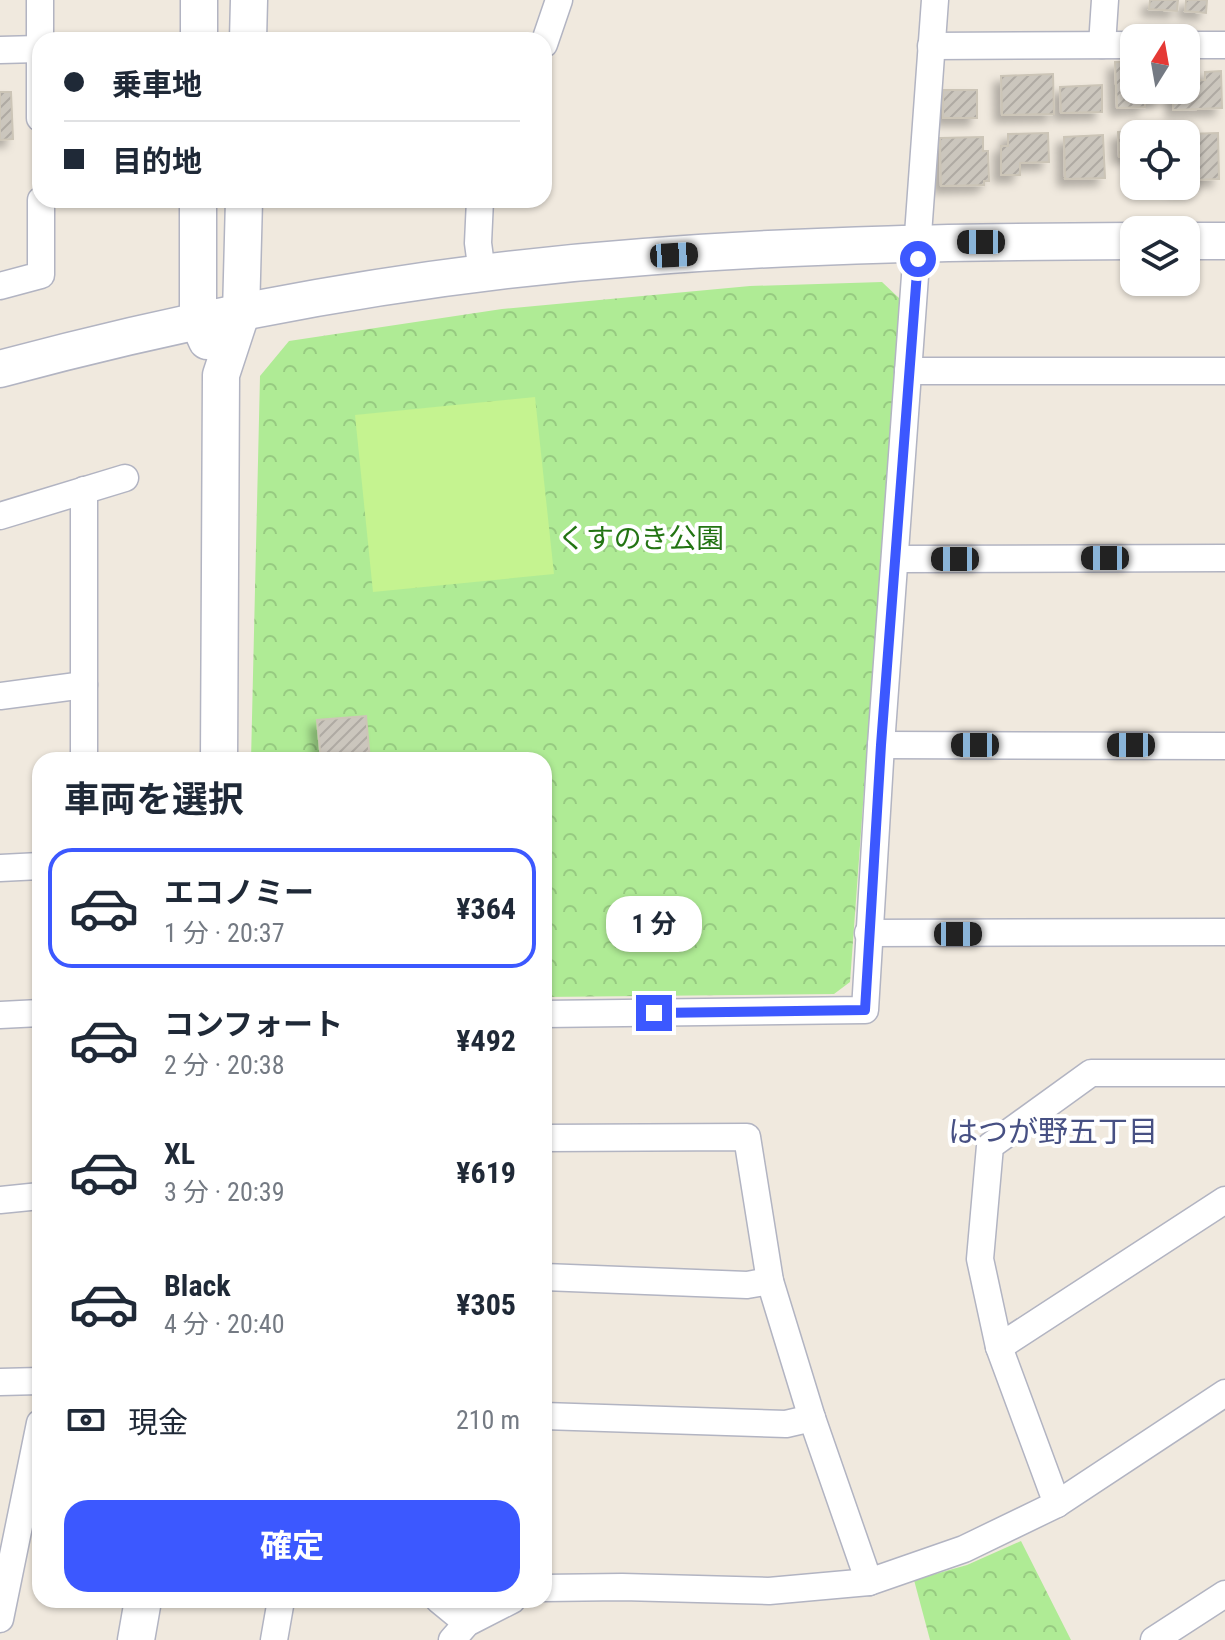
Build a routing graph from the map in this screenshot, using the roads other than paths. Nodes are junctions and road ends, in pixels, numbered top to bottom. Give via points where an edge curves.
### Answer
1 (40, 0) edge
2 (199, 0) edge
3 (249, 0) edge
4 (559, 0) edge
5 (935, 0) edge
6 (1105, 0) edge
7 (39, 32) edge
8 (199, 32) edge
9 (248, 32) edge
10 (548, 32) edge
11 (1102, 45) junction
12 (1120, 45) edge
13 (1200, 45) edge
14 (1225, 45) edge
15 (931, 46) junction
16 (32, 49) edge
17 (0, 50) edge
18 (41, 208) edge
19 (198, 208) edge
20 (244, 208) edge
21 (480, 208) edge
22 (1120, 241) edge
23 (1200, 241) edge
24 (1225, 241) edge
25 (919, 243) junction
26 (482, 273) junction
27 (0, 286) edge
28 (241, 314) junction
29 (198, 321) junction
30 (0, 369) edge
31 (908, 371) junction
32 (1225, 371) edge
33 (221, 375) junction
34 (125, 478) dead end
35 (84, 490) junction
36 (0, 516) edge
37 (1225, 558) edge
38 (895, 559) junction
39 (84, 685) junction
40 (0, 696) edge
41 (881, 745) junction
42 (1225, 746) edge
43 (84, 752) edge
44 (219, 752) edge
45 (32, 866) edge
46 (0, 868) edge
47 (1225, 932) edge
48 (868, 933) junction
49 (32, 1013) edge
50 (552, 1014) edge
51 (0, 1015) edge
52 (1225, 1073) edge
53 (552, 1138) edge
54 (32, 1197) edge
55 (0, 1200) edge
56 (1225, 1200) edge
57 (552, 1277) edge
58 (770, 1281) junction
59 (999, 1347) junction
60 (32, 1381) edge
61 (0, 1382) edge
62 (1225, 1393) edge
63 (552, 1416) edge
64 (812, 1418) junction
65 (32, 1454) edge
66 (1057, 1504) junction
67 (6, 1554) edge
68 (869, 1582) junction
69 (552, 1588) edge
70 (1225, 1594) edge
71 (142, 1608) edge
72 (280, 1608) edge
73 (444, 1608) edge
74 (499, 1608) edge
75 (0, 1619) edge
76 (460, 1632) edge
77 (136, 1640) edge
78 (274, 1640) edge
79 (1154, 1640) edge

1 - 7 street
2 - 8 street
3 - 9 street
4 - 10 street
5 - 15 street
6 - 11 street
11 - 12 street
11 - 15 street
13 - 14 street
15 - 25 street
16 - 17 street
18 - 27 street via 41,275
19 - 29 street
20 - 28 street
21 - 26 street
22 - 25 street
23 - 24 street
25 - 26 street via 643,257
25 - 31 street
26 - 28 street via 310,298
28 - 29 street
28 - 33 street
29 - 30 street
29 - 33 street
31 - 32 street
31 - 38 street
33 - 44 street
34 - 35 street
35 - 36 street
35 - 39 street
37 - 38 street
38 - 41 street
39 - 40 street
39 - 43 street
41 - 42 street
41 - 48 street
45 - 46 street
47 - 48 street
48 - 50 street via 865,1010
49 - 51 street
52 - 59 street via 1091,1073 990,1146 980,1259
53 - 58 street via 747,1137
54 - 55 street
56 - 59 street
57 - 58 street via 747,1285
58 - 64 street
59 - 66 street
60 - 61 street
62 - 66 street
63 - 64 street via 786,1424
64 - 68 street
65 - 67 street
66 - 68 street via 964,1549
67 - 75 street
68 - 69 street via 769,1591
70 - 79 street
71 - 77 street
72 - 78 street
73 - 76 street
74 - 76 street

